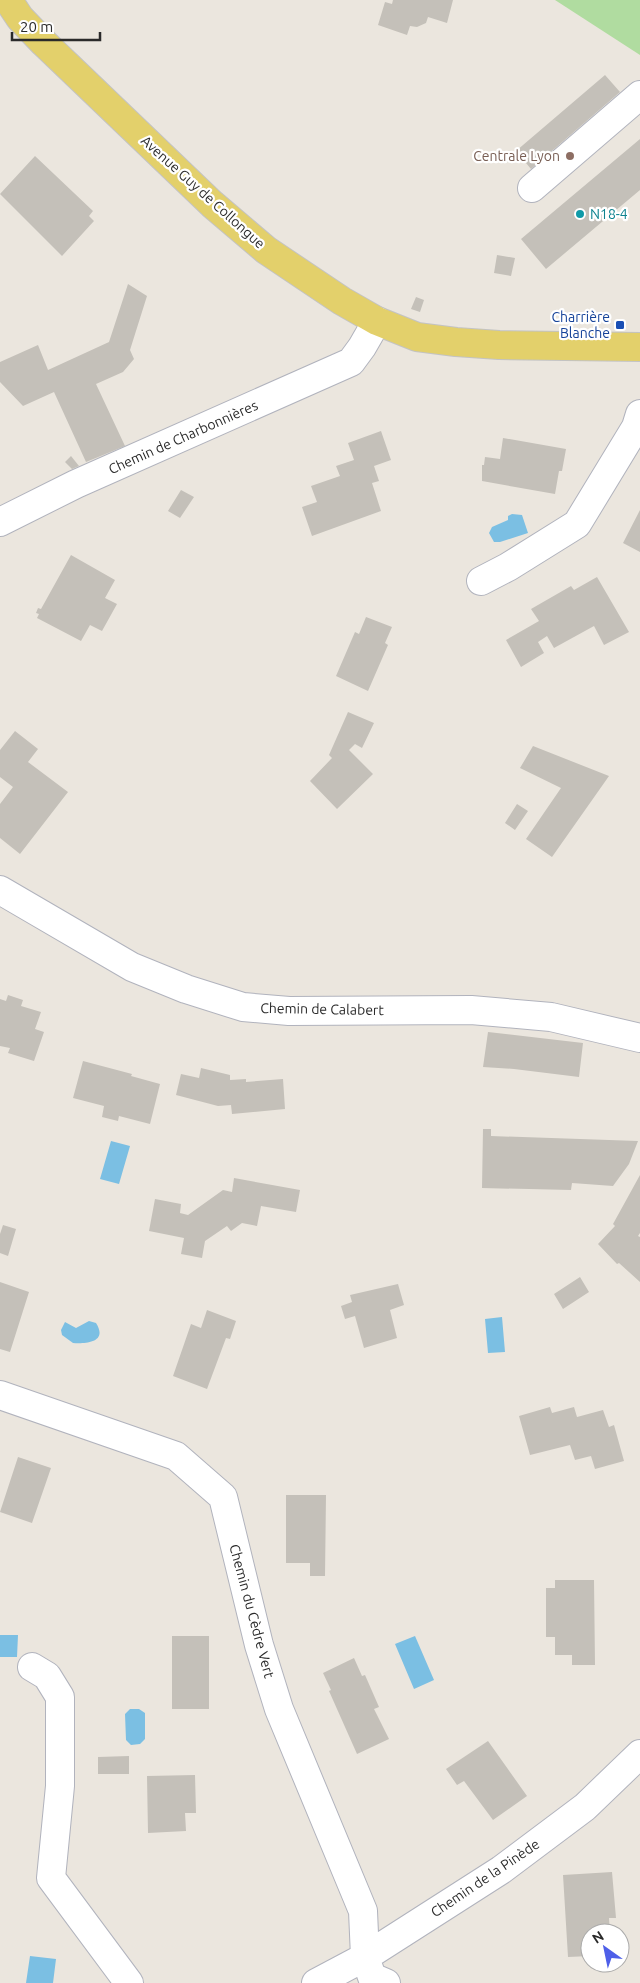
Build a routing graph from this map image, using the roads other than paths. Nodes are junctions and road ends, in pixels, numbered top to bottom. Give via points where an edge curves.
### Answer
1 (8, 0) edge
2 (640, 95) edge
3 (532, 188) dead end
4 (377, 321) junction
5 (640, 347) edge
6 (640, 414) edge
7 (0, 522) edge
8 (481, 581) dead end
9 (0, 890) edge
10 (640, 1038) edge
11 (0, 1394) edge
12 (32, 1667) dead end
13 (640, 1754) edge
14 (366, 1957) junction
15 (129, 1983) edge
16 (316, 1983) edge
17 (386, 1983) edge

1 - 4 main road, Avenue Guy de Collongue via 44,43 212,204 266,250
2 - 3 street
4 - 5 main road, Avenue Guy de Collongue via 417,337 456,342
4 - 7 street, Chemin de Charbonnières via 351,362 76,484
6 - 8 street via 636,427 577,524
9 - 10 street, Chemin de Calabert via 132,967 243,1007 289,1011 471,1010 551,1017
11 - 14 street, Chemin du Cèdre Vert via 176,1456 223,1497 258,1645 279,1709 363,1911
12 - 15 street via 47,1676 60,1697 60,1786 51,1878
13 - 14 street, Chemin de la Pinède via 585,1807 553,1832 501,1870
14 - 16 street, Chemin de la Pinède
14 - 17 street via 372,1977

